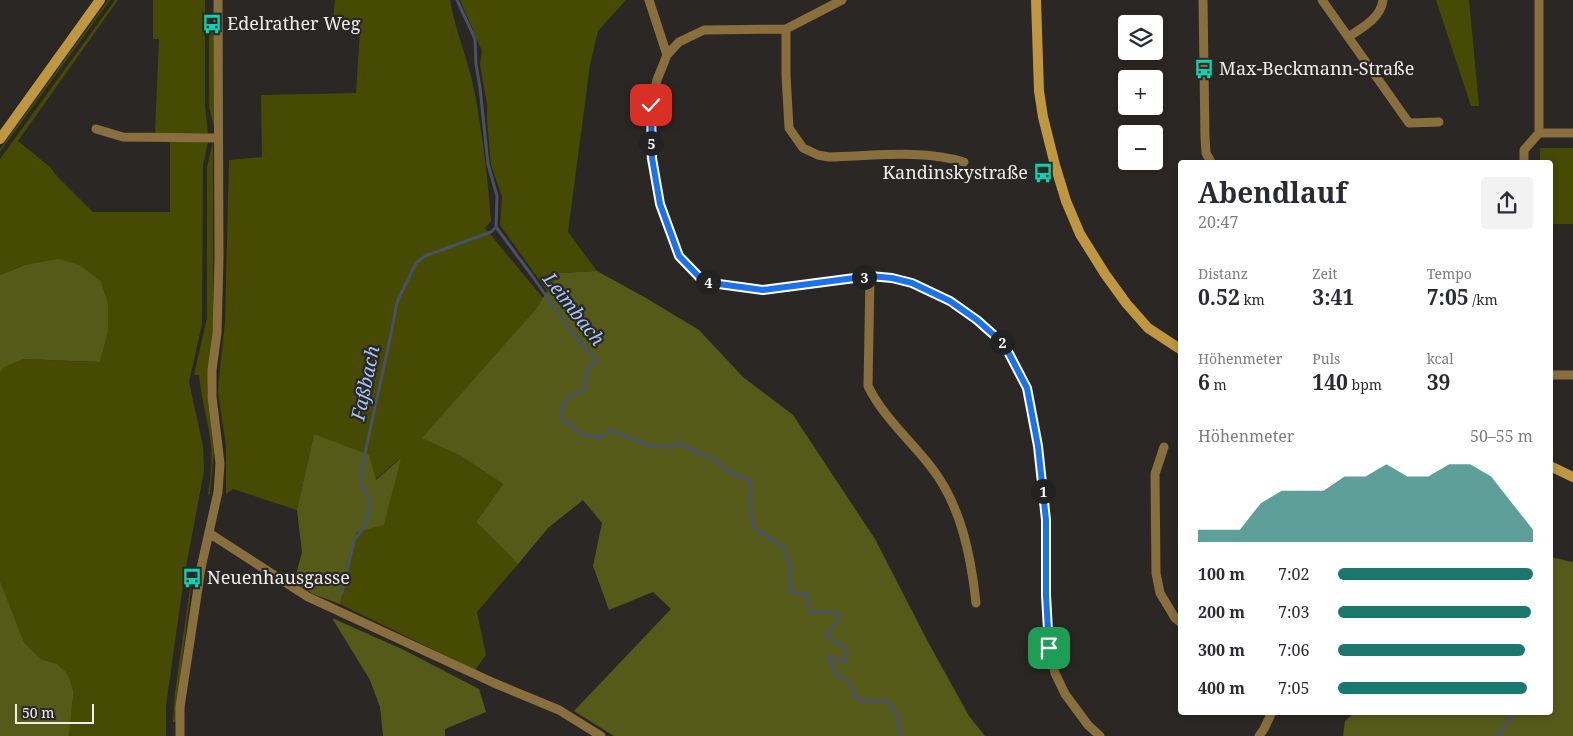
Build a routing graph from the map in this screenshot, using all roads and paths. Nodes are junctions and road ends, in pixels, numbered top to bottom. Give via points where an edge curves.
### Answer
1 (100, 0) edge
2 (218, 0) edge
3 (649, 0) edge
4 (842, 0) edge
5 (1036, 0) edge
6 (1203, 0) edge
7 (1322, 0) edge
8 (1383, 0) edge
9 (1539, 0) edge
10 (786, 30) junction
11 (1348, 37) junction
12 (667, 56) junction
13 (1439, 122) dead end
14 (96, 129) dead end
15 (1539, 133) junction
16 (1573, 133) edge
17 (218, 138) junction
18 (0, 139) edge
19 (1209, 160) edge
20 (1524, 160) edge
21 (964, 162) dead end
22 (870, 276) junction
23 (1178, 348) edge
24 (1553, 375) dead end
25 (1573, 375) edge
26 (1164, 447) dead end
27 (1553, 467) edge
28 (1553, 467) edge
29 (1573, 469) edge
30 (1573, 477) edge
31 (209, 533) junction
32 (976, 603) dead end
33 (1178, 620) edge
34 (1271, 715) edge
35 (180, 736) edge
36 (601, 736) edge
37 (1100, 736) edge
38 (1259, 736) edge

1 - 18 street
2 - 17 street
3 - 12 street
4 - 10 street
5 - 23 street via 1040,100 1066,201 1080,234 1126,303 1148,328
6 - 19 street via 1205,138
7 - 11 street
8 - 11 street via 1377,16
9 - 15 street
10 - 12 street via 704,30 679,42
10 - 21 street via 789,128 803,148 830,157 916,155 949,157
11 - 13 street via 1409,123
12 - 22 street via 651,105 652,158 660,204 679,256 704,282 763,290
14 - 17 street via 123,137
15 - 16 street
15 - 20 street via 1524,150
17 - 31 street via 219,258 212,397 220,463 218,492
22 - 32 street via 868,386 875,401 932,468 954,504 963,530
22 - 37 street via 912,283 950,301 977,320 1004,344 1027,388 1038,446 1046,520 1049,648 1055,673 1065,694 1088,726
24 - 25 street
26 - 33 street via 1155,474 1156,573 1160,593
27 - 29 street
28 - 30 street
31 - 35 street via 180,707
31 - 36 street via 308,597 559,710
34 - 38 street

